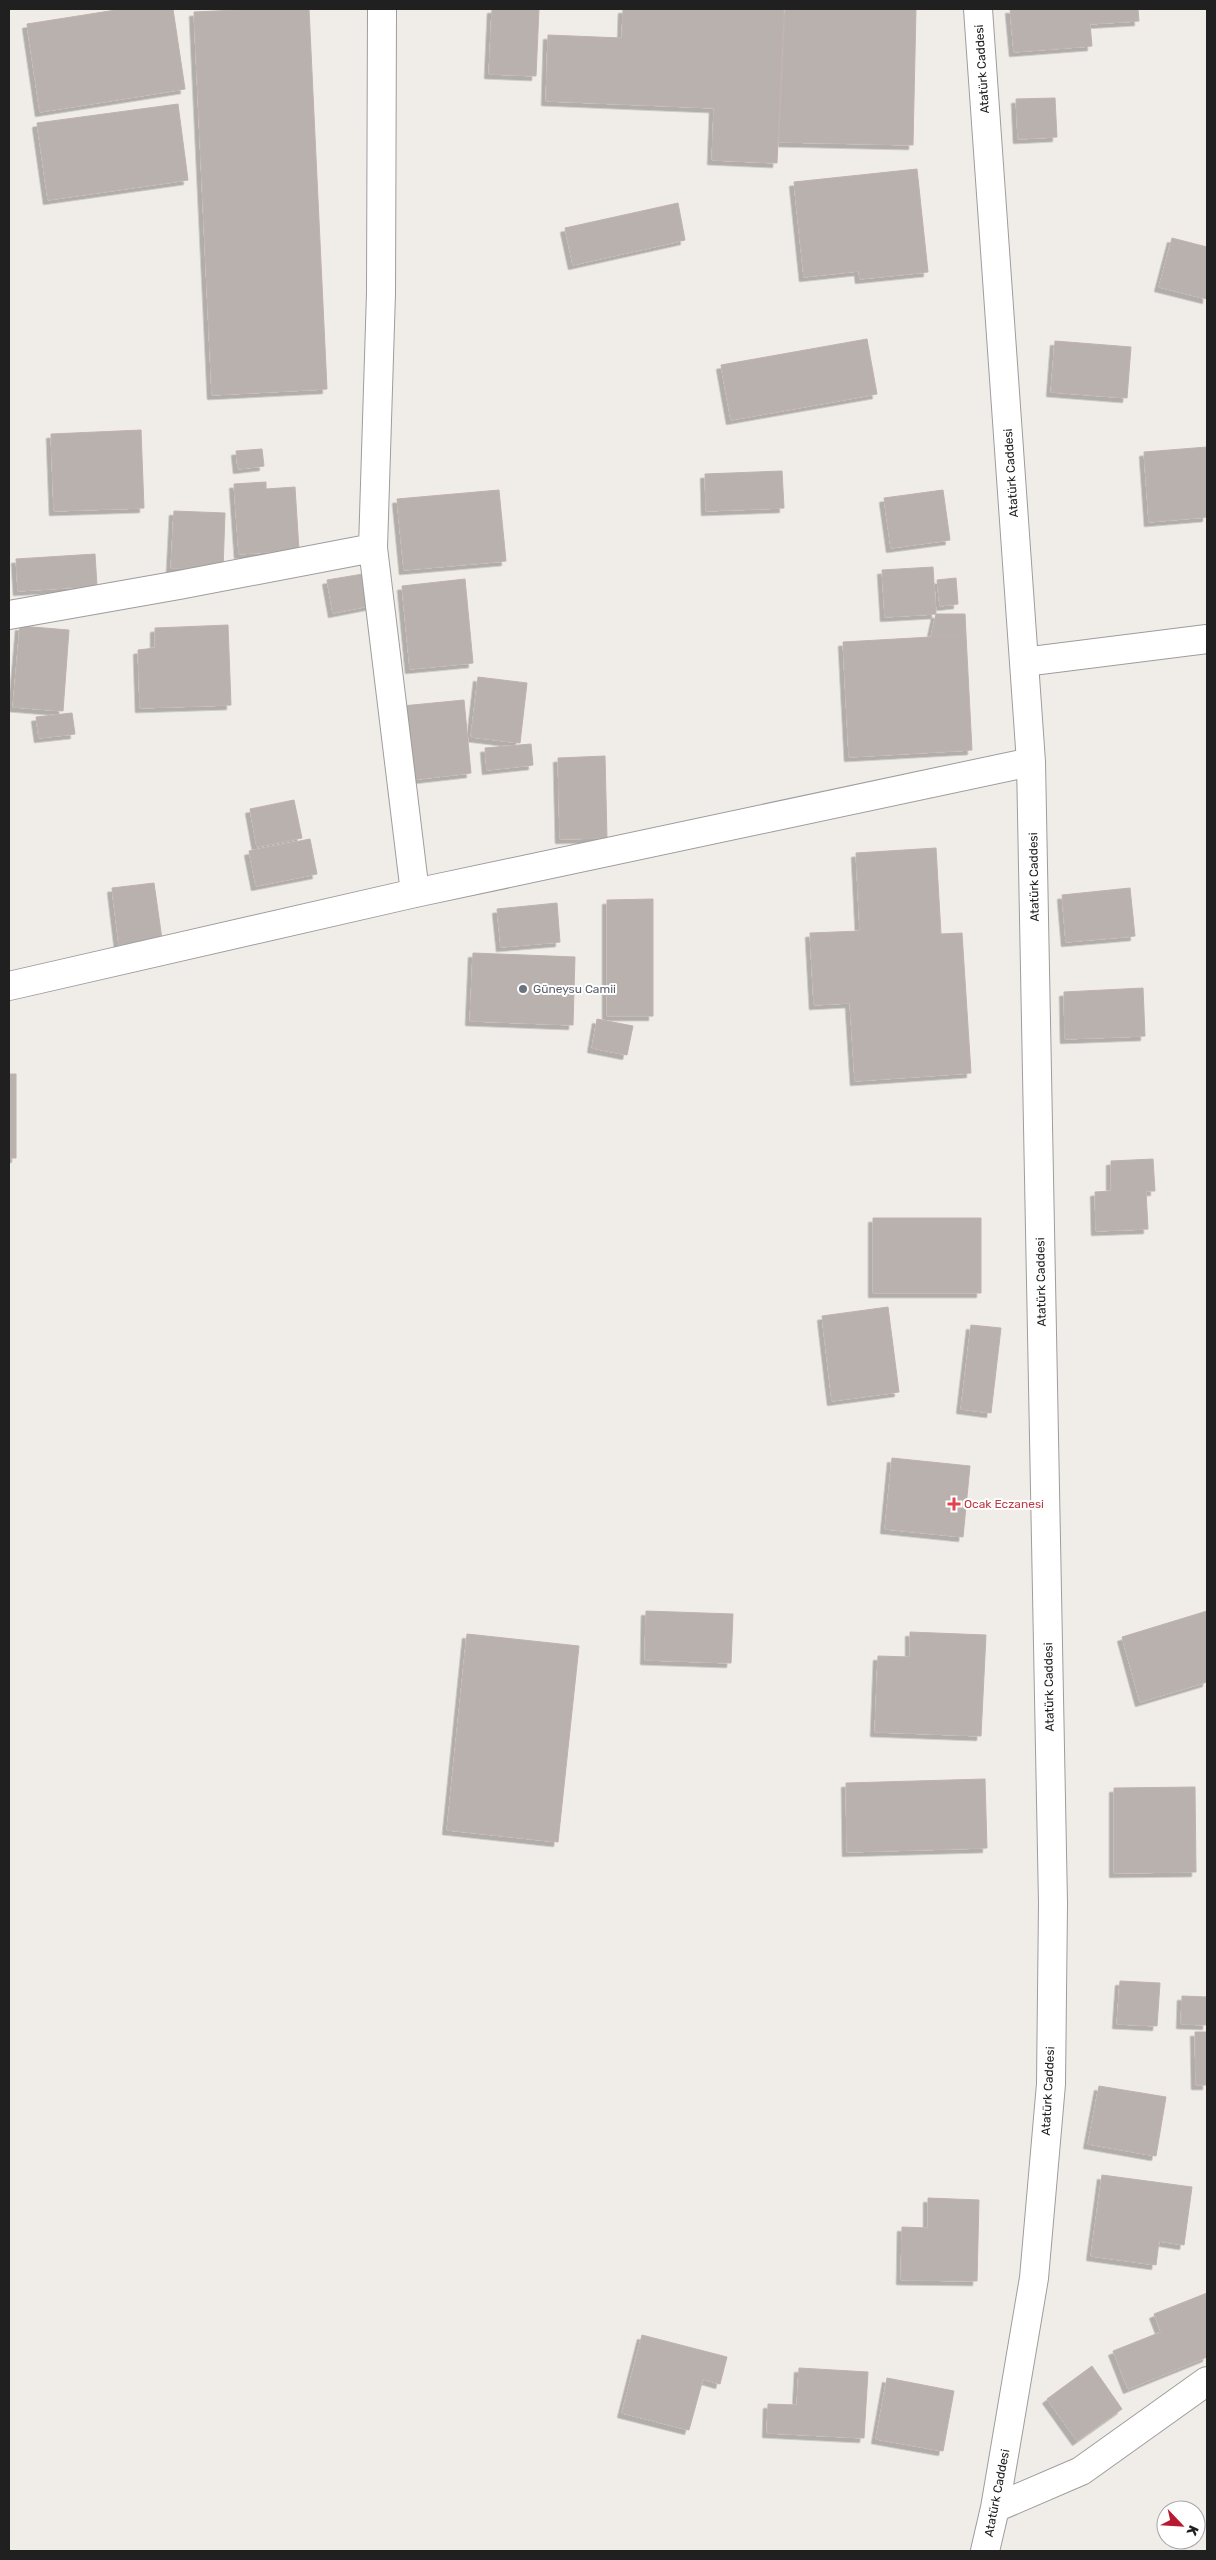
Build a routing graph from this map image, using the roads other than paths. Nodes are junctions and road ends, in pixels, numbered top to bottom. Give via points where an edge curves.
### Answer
1 (382, 9) edge
2 (978, 9) edge
3 (372, 548) junction
4 (9, 615) edge
5 (1207, 639) edge
6 (1024, 662) junction
7 (1031, 762) junction
8 (415, 892) junction
9 (9, 986) edge
10 (1207, 2381) edge
11 (996, 2508) junction
12 (985, 2551) edge

1 - 3 street via 381,293
2 - 6 street, Atatürk Caddesi
3 - 4 street
3 - 8 street
5 - 6 street
6 - 7 street, Atatürk Caddesi
7 - 8 street
7 - 11 street, Atatürk Caddesi via 1053,1894 1051,2084 1034,2278
8 - 9 street
10 - 11 street via 1080,2471
11 - 12 street, Atatürk Caddesi

